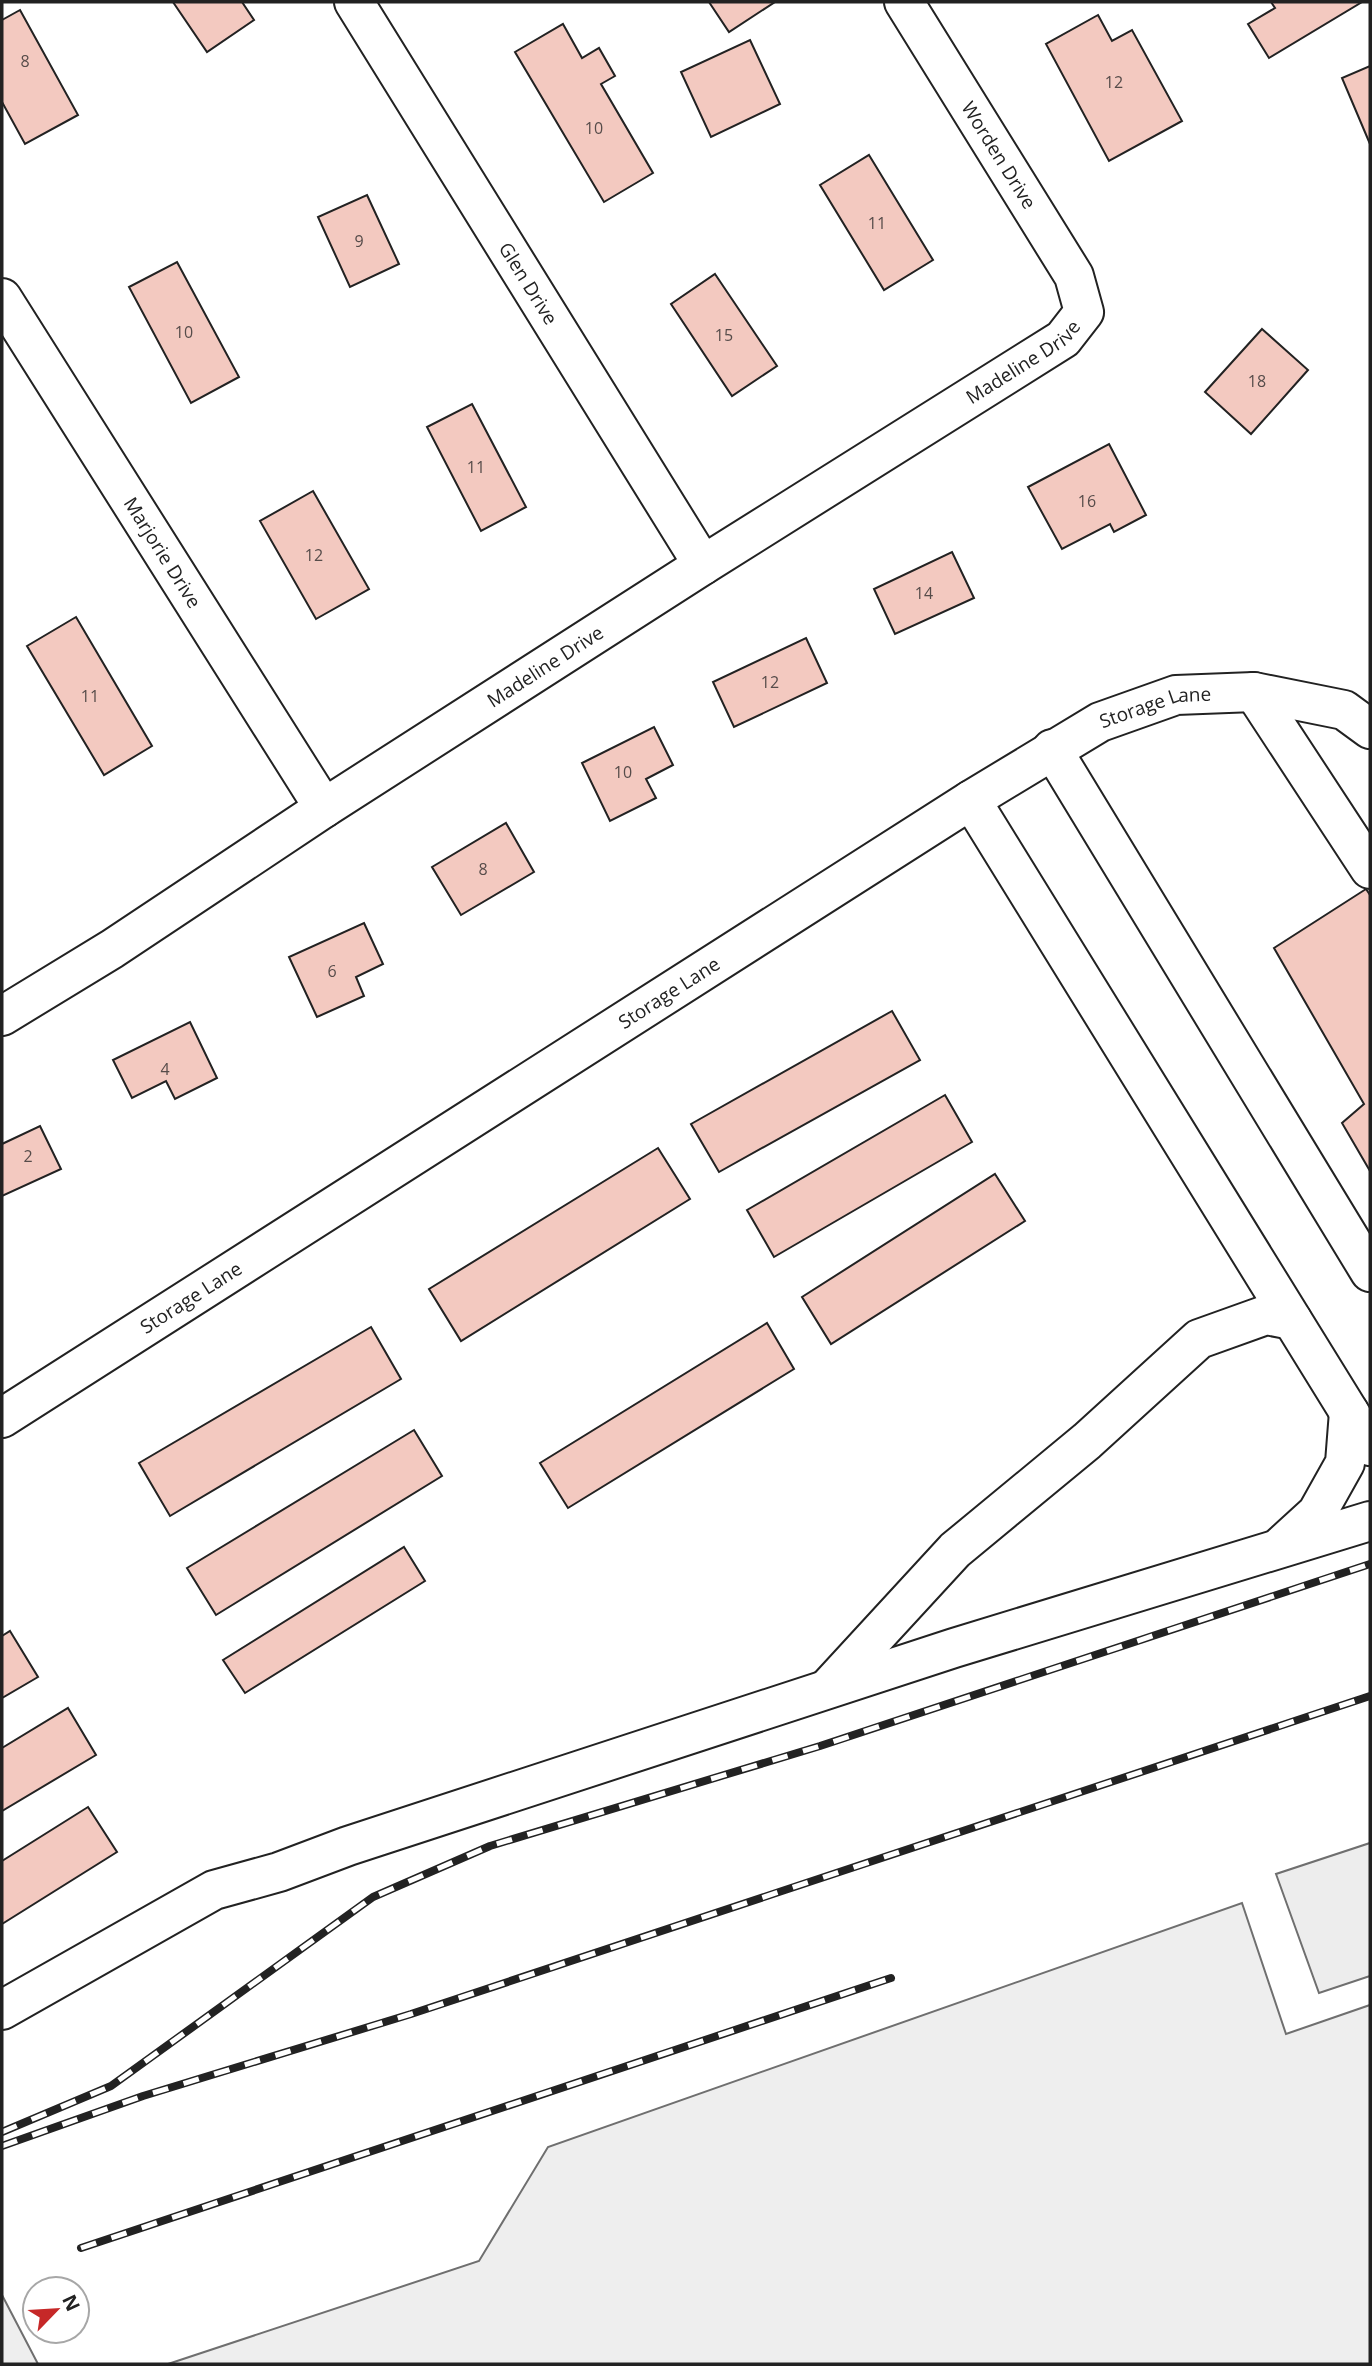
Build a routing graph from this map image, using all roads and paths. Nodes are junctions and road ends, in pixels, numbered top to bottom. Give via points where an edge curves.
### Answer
1 (354, 2) edge
2 (904, 2) edge
3 (2, 298) edge
4 (1084, 312) joint
5 (703, 565) junction
6 (1254, 692) junction
7 (1370, 729) edge
8 (1052, 749) junction
9 (971, 800) junction
10 (324, 808) junction
11 (1370, 869) edge
12 (2, 1016) edge
13 (1370, 1272) edge
14 (1292, 1320) junction
15 (1349, 1412) junction
16 (2, 1418) edge
17 (1370, 1446) edge
18 (1370, 1521) edge
19 (1278, 1549) junction
20 (827, 1690) junction
21 (2, 2010) edge

1 - 5 street, Glen Drive
2 - 4 street, Worden Drive via 1074,276
3 - 10 street, Marjorie Drive
4 - 5 street, Madeline Drive via 1063,339
5 - 10 street, Madeline Drive
6 - 7 street, Storage Lane via 1344,710
6 - 8 street, Storage Lane via 1176,695 1100,722
6 - 11 street
8 - 9 street, Storage Lane
8 - 13 street
9 - 14 street
9 - 16 street, Storage Lane
10 - 12 street, Madeline Drive
14 - 15 street
14 - 20 street via 1266,1315 1199,1339 1087,1441 955,1550
15 - 17 street
15 - 19 street via 1345,1463 1317,1513
18 - 19 street
19 - 20 street
20 - 21 street via 214,1890

